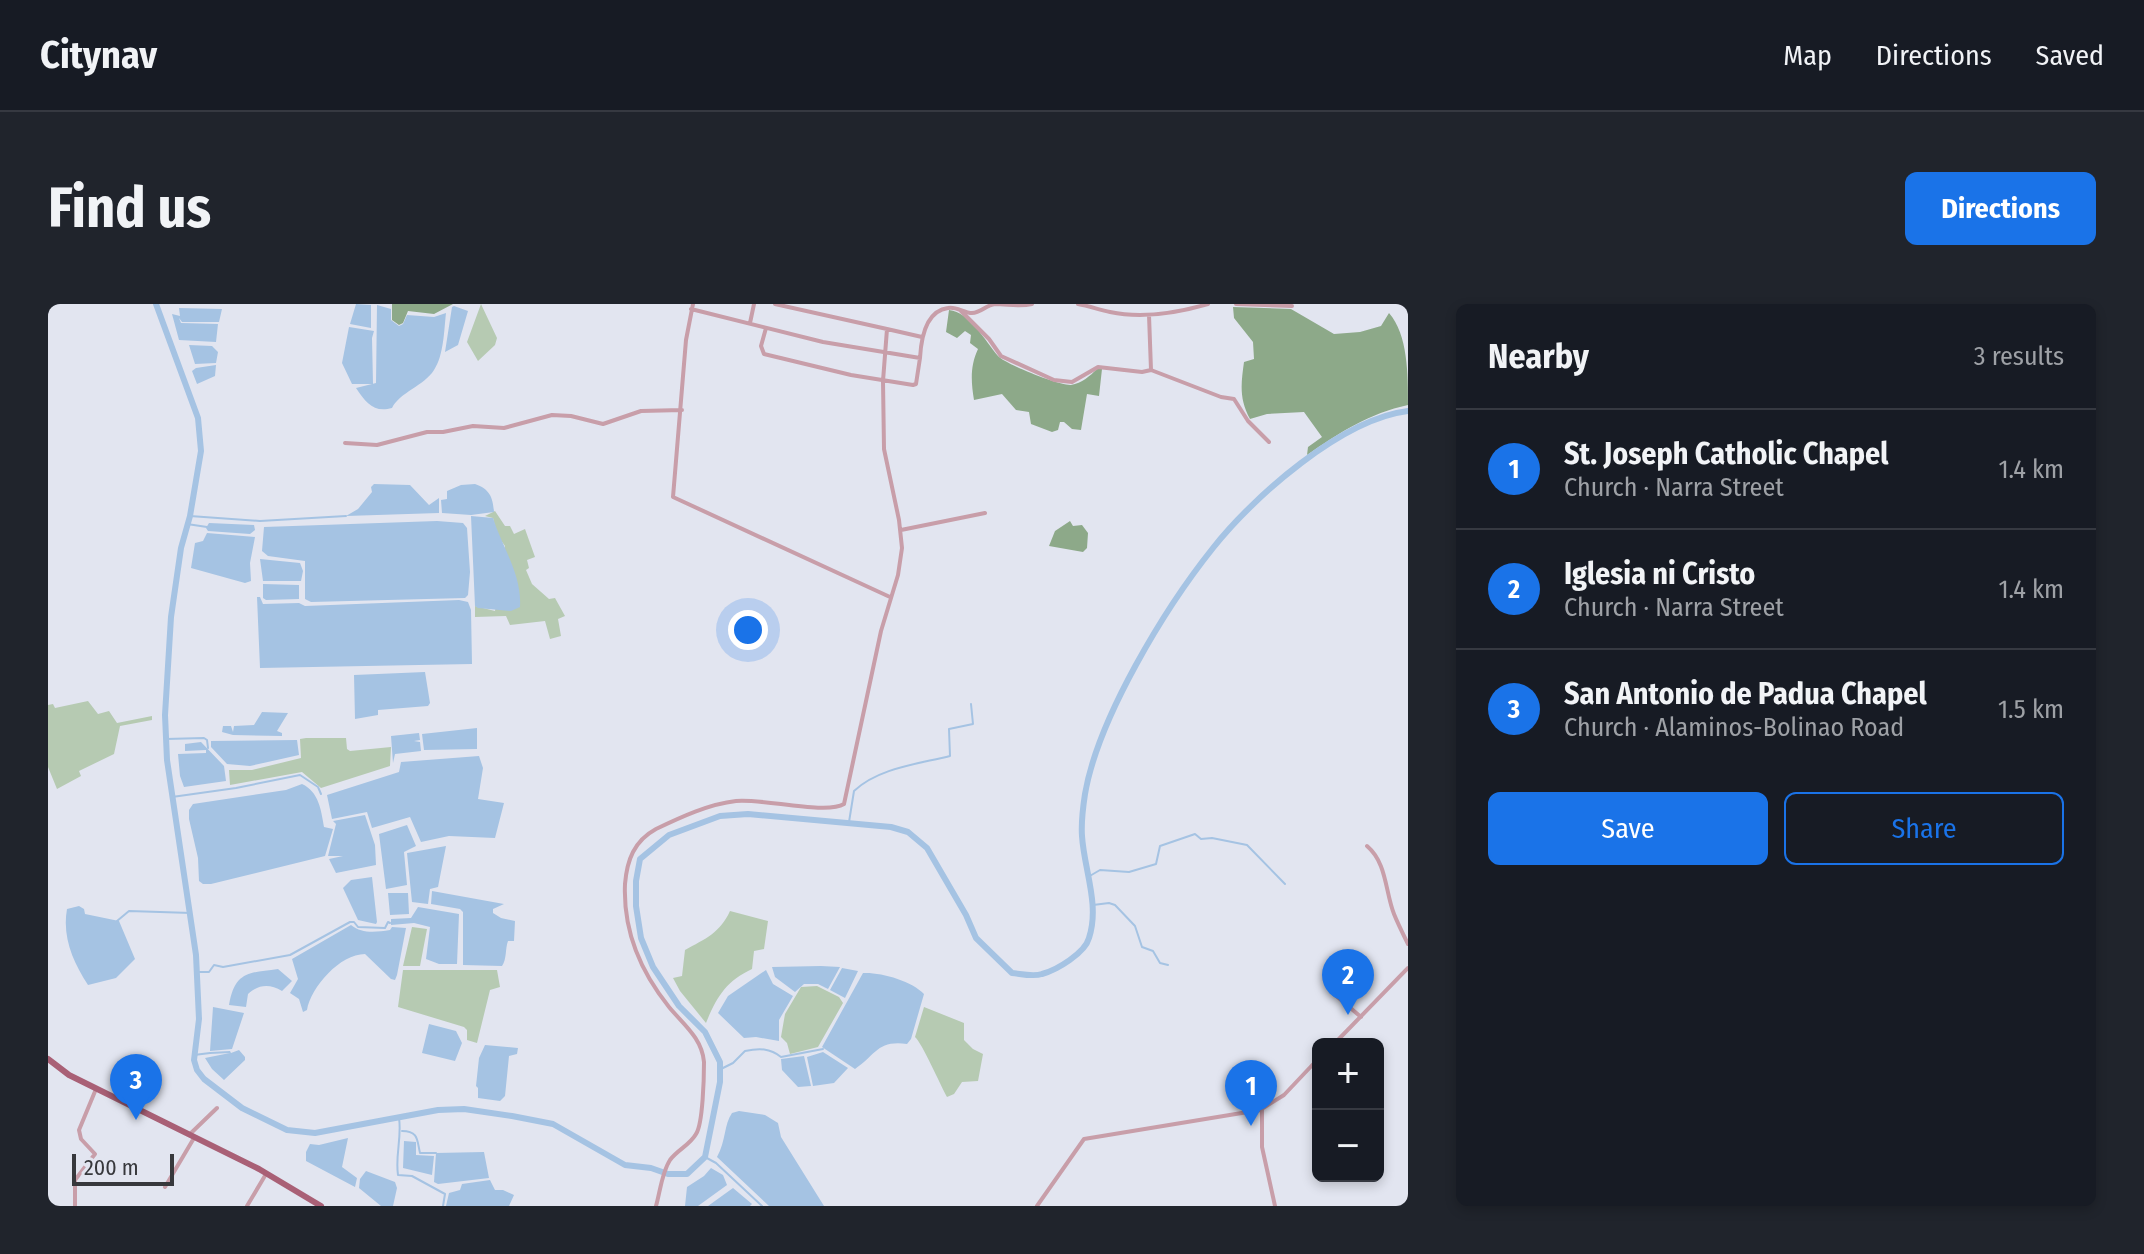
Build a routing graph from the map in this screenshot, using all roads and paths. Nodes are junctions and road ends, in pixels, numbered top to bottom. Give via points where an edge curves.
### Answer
1 (754, 304) edge
2 (775, 304) edge
3 (1032, 304) edge
4 (1078, 304) edge
5 (1208, 304) edge
6 (1236, 304) edge
7 (1292, 306) dead end
8 (692, 307) edge
9 (960, 310) junction
10 (1149, 315) junction
11 (750, 323) junction
12 (766, 328) junction
13 (887, 329) junction
14 (922, 337) junction
15 (884, 353) junction
16 (920, 358) junction
17 (1151, 370) junction
18 (883, 381) junction
19 (682, 410) junction
20 (1269, 442) dead end
21 (345, 443) dead end
22 (985, 513) dead end
23 (901, 530) junction
24 (890, 597) junction
25 (1367, 846) dead end
26 (1408, 944) edge
27 (1408, 968) edge
28 (1334, 994) dead end
29 (1361, 1017) junction
30 (1340, 1038) edge
31 (48, 1059) edge
32 (1312, 1065) edge
33 (96, 1089) junction
34 (217, 1108) dead end
35 (1262, 1109) junction
36 (192, 1136) junction
37 (266, 1173) junction
38 (165, 1187) dead end
39 (75, 1206) edge
40 (247, 1206) edge
41 (321, 1206) edge
42 (656, 1206) edge
43 (1037, 1206) edge
44 (1275, 1206) edge

1 - 11 street
2 - 13 street
3 - 9 street via 995,304 975,313
4 - 10 street
5 - 10 street
6 - 7 street
8 - 11 street
8 - 19 street
9 - 14 street via 941,310
9 - 17 street via 1001,356 1054,380 1072,382 1098,367
10 - 17 street
11 - 12 street
12 - 15 street
12 - 18 street via 764,354
13 - 14 street
13 - 15 street
14 - 16 street
15 - 16 street
15 - 18 street
16 - 18 street via 915,385
17 - 20 street via 1234,399
18 - 23 street via 884,449
19 - 21 street via 641,411 603,424 552,415 504,428 473,426 377,445
19 - 24 street via 675,499
22 - 23 street
23 - 24 street via 900,561
24 - 42 street via 844,804 827,808 728,802 654,830 640,840 630,858 628,931 660,994 699,1044 704,1062 699,1128 669,1162
25 - 26 street via 1378,859
27 - 29 street
28 - 29 street
29 - 30 street
31 - 33 main road
32 - 35 street
33 - 36 main road
33 - 39 street via 79,1130 95,1155 75,1180
34 - 36 street
35 - 43 street via 1084,1139
35 - 44 street via 1262,1147
36 - 37 main road
36 - 38 street
37 - 40 street
37 - 41 main road

